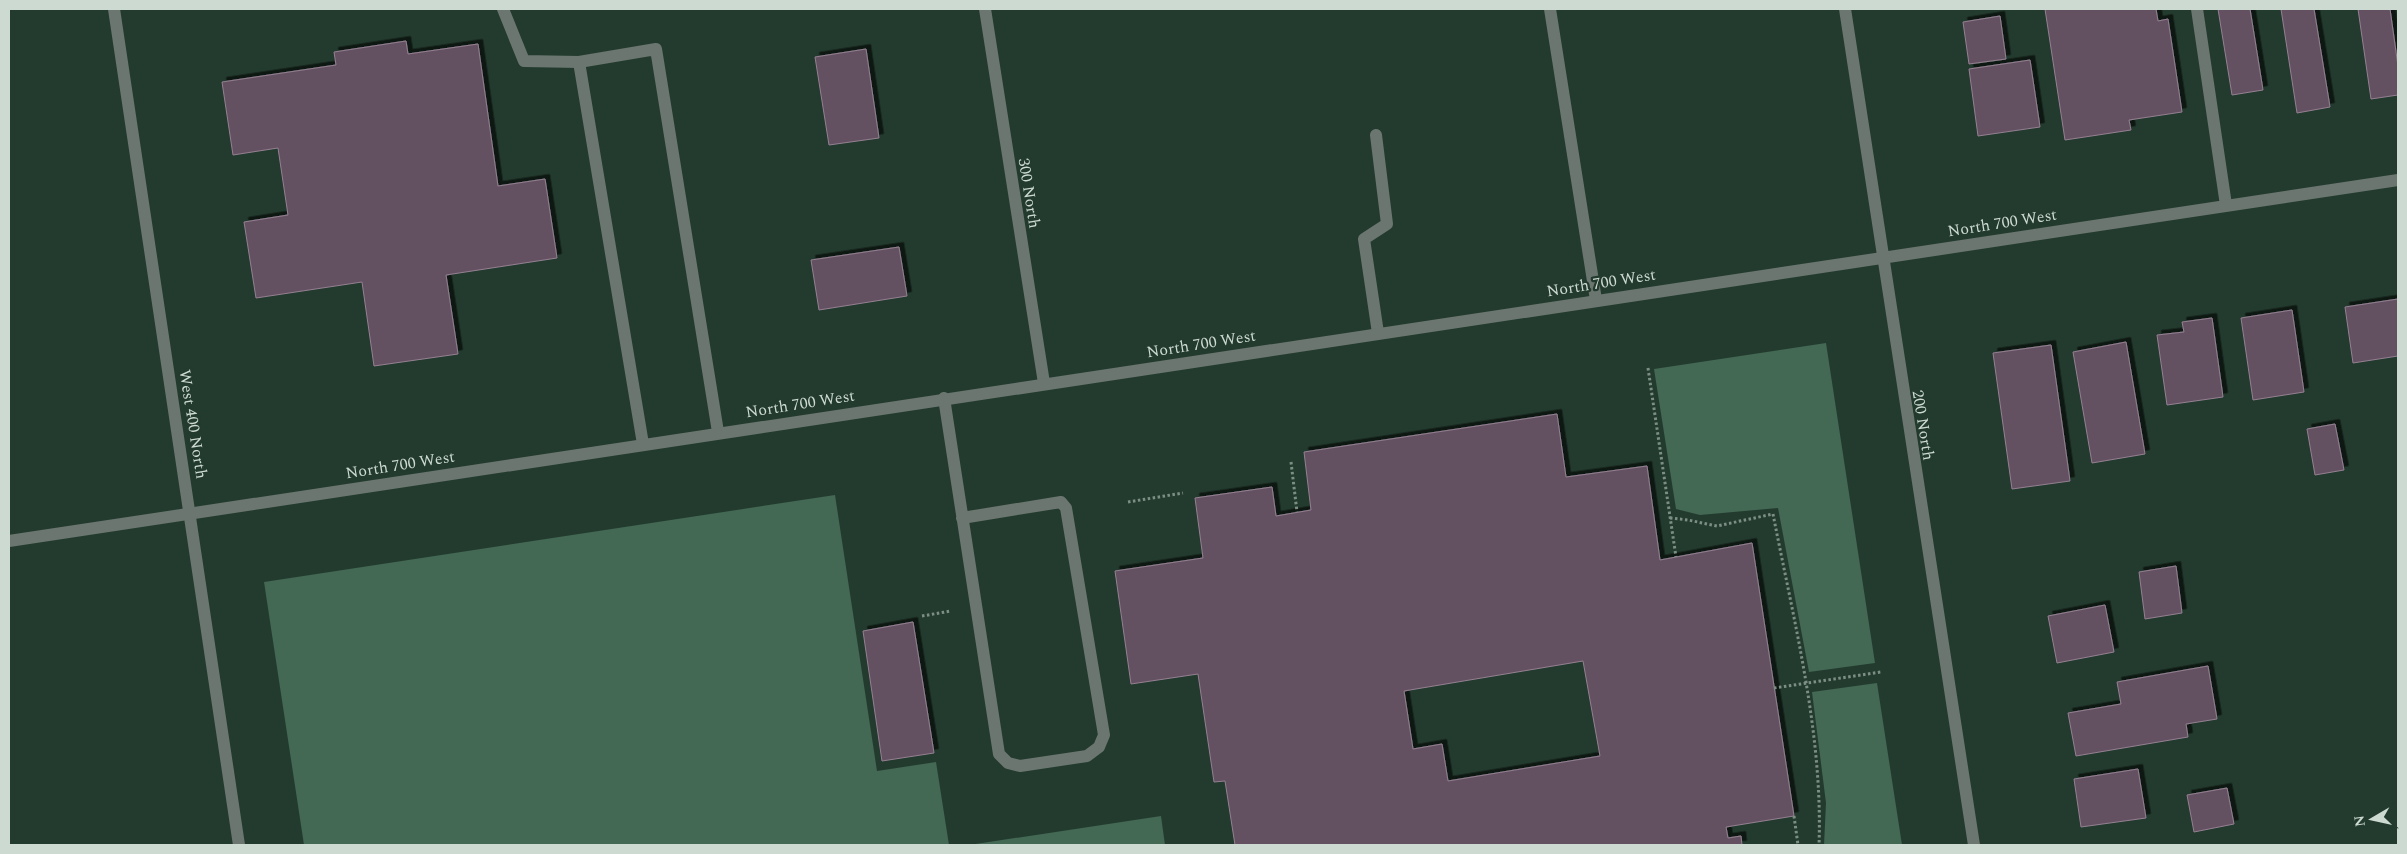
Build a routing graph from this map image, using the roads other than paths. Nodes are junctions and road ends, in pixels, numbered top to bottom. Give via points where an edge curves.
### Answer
1 (114, 9) edge
2 (503, 9) edge
3 (985, 9) edge
4 (1550, 9) edge
5 (1845, 9) edge
6 (2196, 9) edge
7 (579, 62) junction
8 (1376, 135) dead end
9 (2398, 180) edge
10 (2226, 205) junction
11 (1882, 258) junction
12 (1596, 300) junction
13 (1378, 333) junction
14 (1044, 383) junction
15 (944, 398) junction
16 (718, 432) junction
17 (643, 444) junction
18 (191, 512) junction
19 (962, 518) junction
20 (9, 540) edge
21 (239, 845) edge
22 (1974, 845) edge

1 - 18 street, West 400 North
2 - 7 street via 524,60
3 - 14 street, 300 North
4 - 12 street
5 - 11 street, 200 North
6 - 10 street
7 - 16 street via 656,49
7 - 17 street
8 - 13 street via 1387,224 1364,239
9 - 10 street, North 700 West
10 - 11 street, North 700 West
11 - 12 street, North 700 West
11 - 22 street, 200 North
12 - 13 street, North 700 West
13 - 14 street, North 700 West
14 - 15 street, North 700 West
15 - 16 street, North 700 West
15 - 19 street
16 - 17 street, North 700 West
17 - 18 street, North 700 West
18 - 20 street, North 700 West
18 - 21 street, West 400 North
19 - 19 street via 999,754 1008,763 1020,766 1087,756 1099,747 1104,735 1066,508 1061,502

